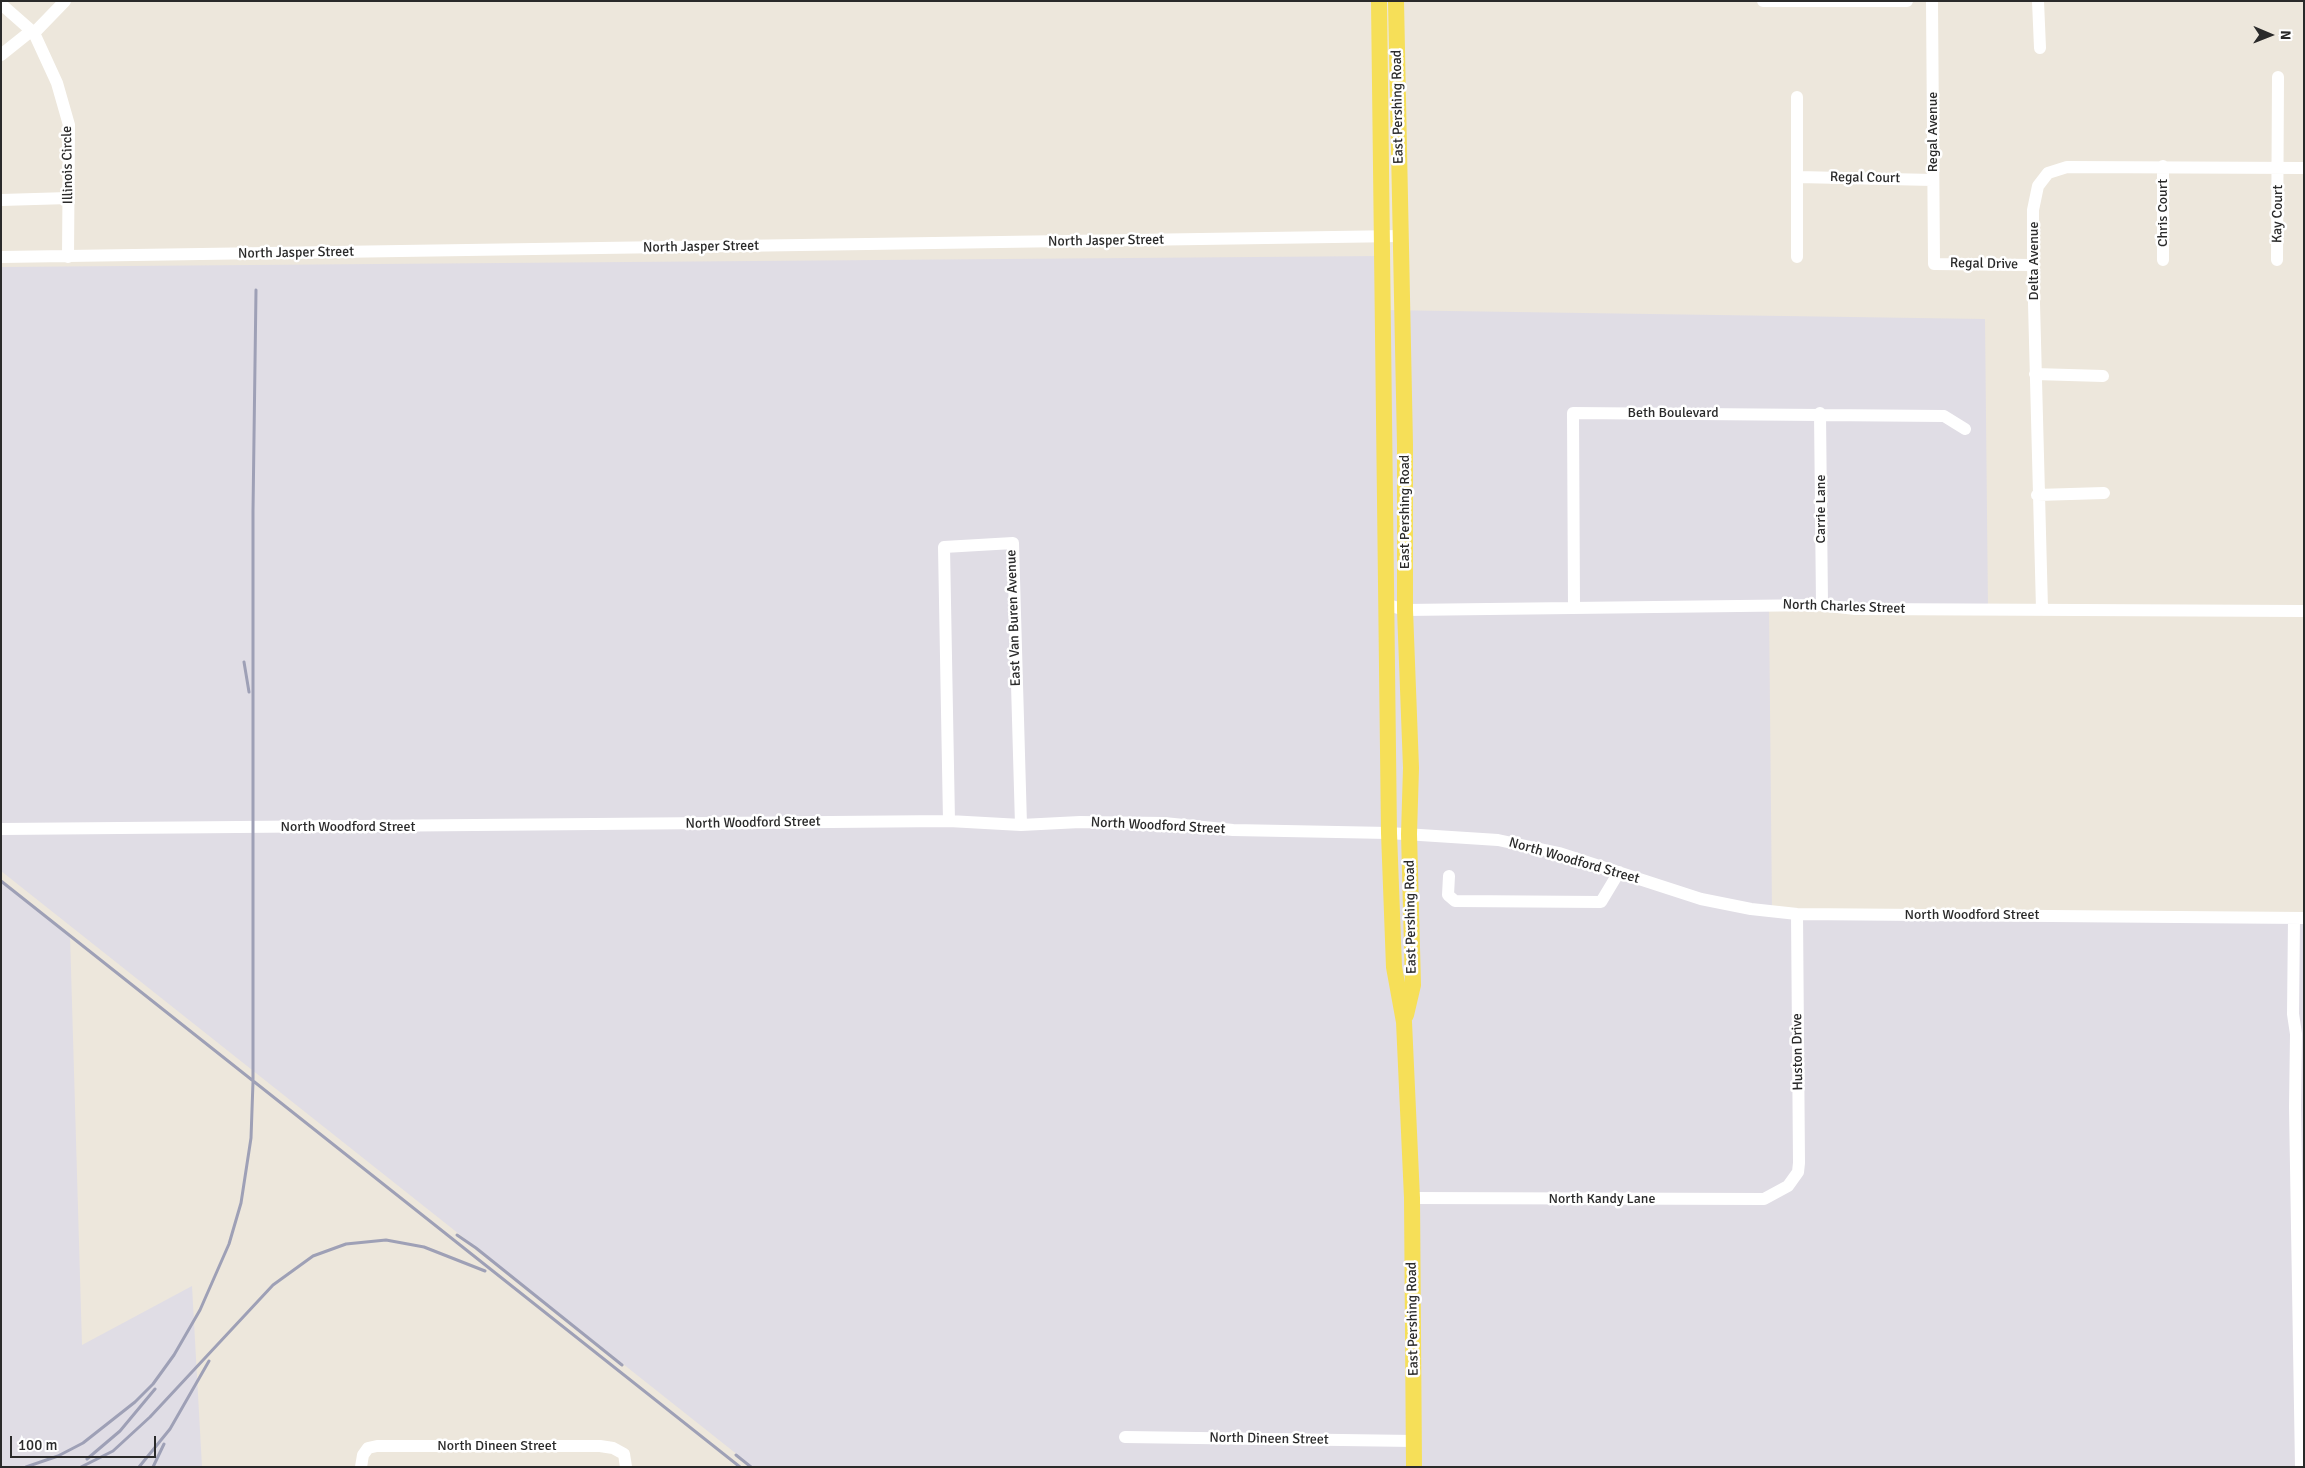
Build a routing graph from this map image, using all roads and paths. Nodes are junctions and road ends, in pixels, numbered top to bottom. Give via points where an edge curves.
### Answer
1 (64, 1) edge
2 (1379, 1) edge
3 (1396, 1) edge
4 (1763, 1) edge
5 (1907, 1) edge
6 (1932, 1) edge
7 (2038, 1) edge
8 (1846, 2) edge
9 (1, 4) edge
10 (33, 32) junction
11 (2040, 48) dead end
12 (1, 55) edge
13 (2278, 78) dead end
14 (1798, 97) dead end
15 (2163, 166) junction
16 (2278, 168) junction
17 (2304, 168) edge
18 (1798, 177) junction
19 (1933, 180) junction
20 (69, 198) junction
21 (1, 200) edge
22 (1400, 236) junction
23 (1381, 237) junction
24 (1797, 256) dead end
25 (1, 257) edge
26 (68, 257) junction
27 (2163, 260) dead end
28 (2277, 260) dead end
29 (1934, 264) joint
30 (2033, 265) junction
31 (2035, 374) junction
32 (2104, 376) dead end
33 (1820, 413) junction
34 (1966, 429) dead end
35 (2104, 493) dead end
36 (2037, 495) junction
37 (1385, 604) junction
38 (1822, 605) junction
39 (1574, 608) junction
40 (2042, 609) junction
41 (1405, 610) junction
42 (2304, 610) edge
43 (950, 821) junction
44 (1021, 825) junction
45 (1, 829) edge
46 (1389, 833) junction
47 (1409, 834) junction
48 (1619, 872) junction
49 (1449, 876) dead end
50 (1797, 914) junction
51 (2299, 918) edge
52 (1404, 1022) junction
53 (1788, 1186) joint
54 (1412, 1198) junction
55 (1124, 1437) dead end
56 (1414, 1441) junction
57 (625, 1461) edge
58 (361, 1467) edge
59 (1414, 1467) edge
60 (2301, 1467) edge

1 - 10 street
2 - 23 main road, East Pershing Road
3 - 22 main road, East Pershing Road
4 - 8 street
5 - 8 street
6 - 19 street, Regal Avenue
7 - 11 street
9 - 10 street, Illinois Circle
10 - 12 street
10 - 20 street, Illinois Circle via 58,83 69,125
13 - 16 street, Kay Court
14 - 18 street
15 - 16 street, Delta Avenue
15 - 27 street, Chris Court
15 - 30 street, Delta Avenue via 2067,167 2048,173 2038,186 2033,210
16 - 17 street, Delta Avenue
16 - 28 street, Kay Court
18 - 19 street, Regal Court
18 - 24 street
19 - 29 street, Regal Avenue
20 - 21 street
20 - 26 street, Illinois Circle
22 - 23 street, North Jasper Street
22 - 41 main road, East Pershing Road
23 - 26 street, North Jasper Street
23 - 37 main road, East Pershing Road
25 - 26 street, North Jasper Street
29 - 30 street, Regal Drive
30 - 31 street, Delta Avenue
31 - 32 street
31 - 36 street, Delta Avenue
33 - 34 street, Beth Boulevard via 1944,416
33 - 38 street, Carrie Lane
33 - 39 street, Beth Boulevard via 1573,413
35 - 36 street
36 - 40 street, Delta Avenue
37 - 41 street, North Charles Street
37 - 46 main road, East Pershing Road
38 - 39 street, North Charles Street
38 - 40 street, North Charles Street via 1855,609
39 - 41 street, North Charles Street
40 - 42 street, North Charles Street
41 - 47 main road, East Pershing Road via 1411,768
43 - 44 street, North Woodford Street
43 - 44 street, East Van Buren Avenue via 944,546 1013,543
43 - 45 street, North Woodford Street
44 - 46 street, North Woodford Street via 1164,823 1233,830
46 - 47 street, North Woodford Street
46 - 52 main road, East Pershing Road via 1394,967
47 - 48 street, North Woodford Street via 1498,840
47 - 52 main road, East Pershing Road via 1413,985
48 - 49 street via 1601,902 1455,901 1448,895
48 - 50 street, North Woodford Street via 1701,899
50 - 51 street, North Woodford Street
50 - 53 street, Huston Drive via 1799,1163 1798,1172
51 - 60 street via 2293,1014 2296,1034
52 - 54 main road, East Pershing Road
53 - 54 street, North Kandy Lane via 1764,1199
54 - 56 main road, East Pershing Road
55 - 56 street, North Dineen Street
56 - 59 main road, East Pershing Road
57 - 58 street, North Dineen Street via 613,1448 600,1446 368,1448

